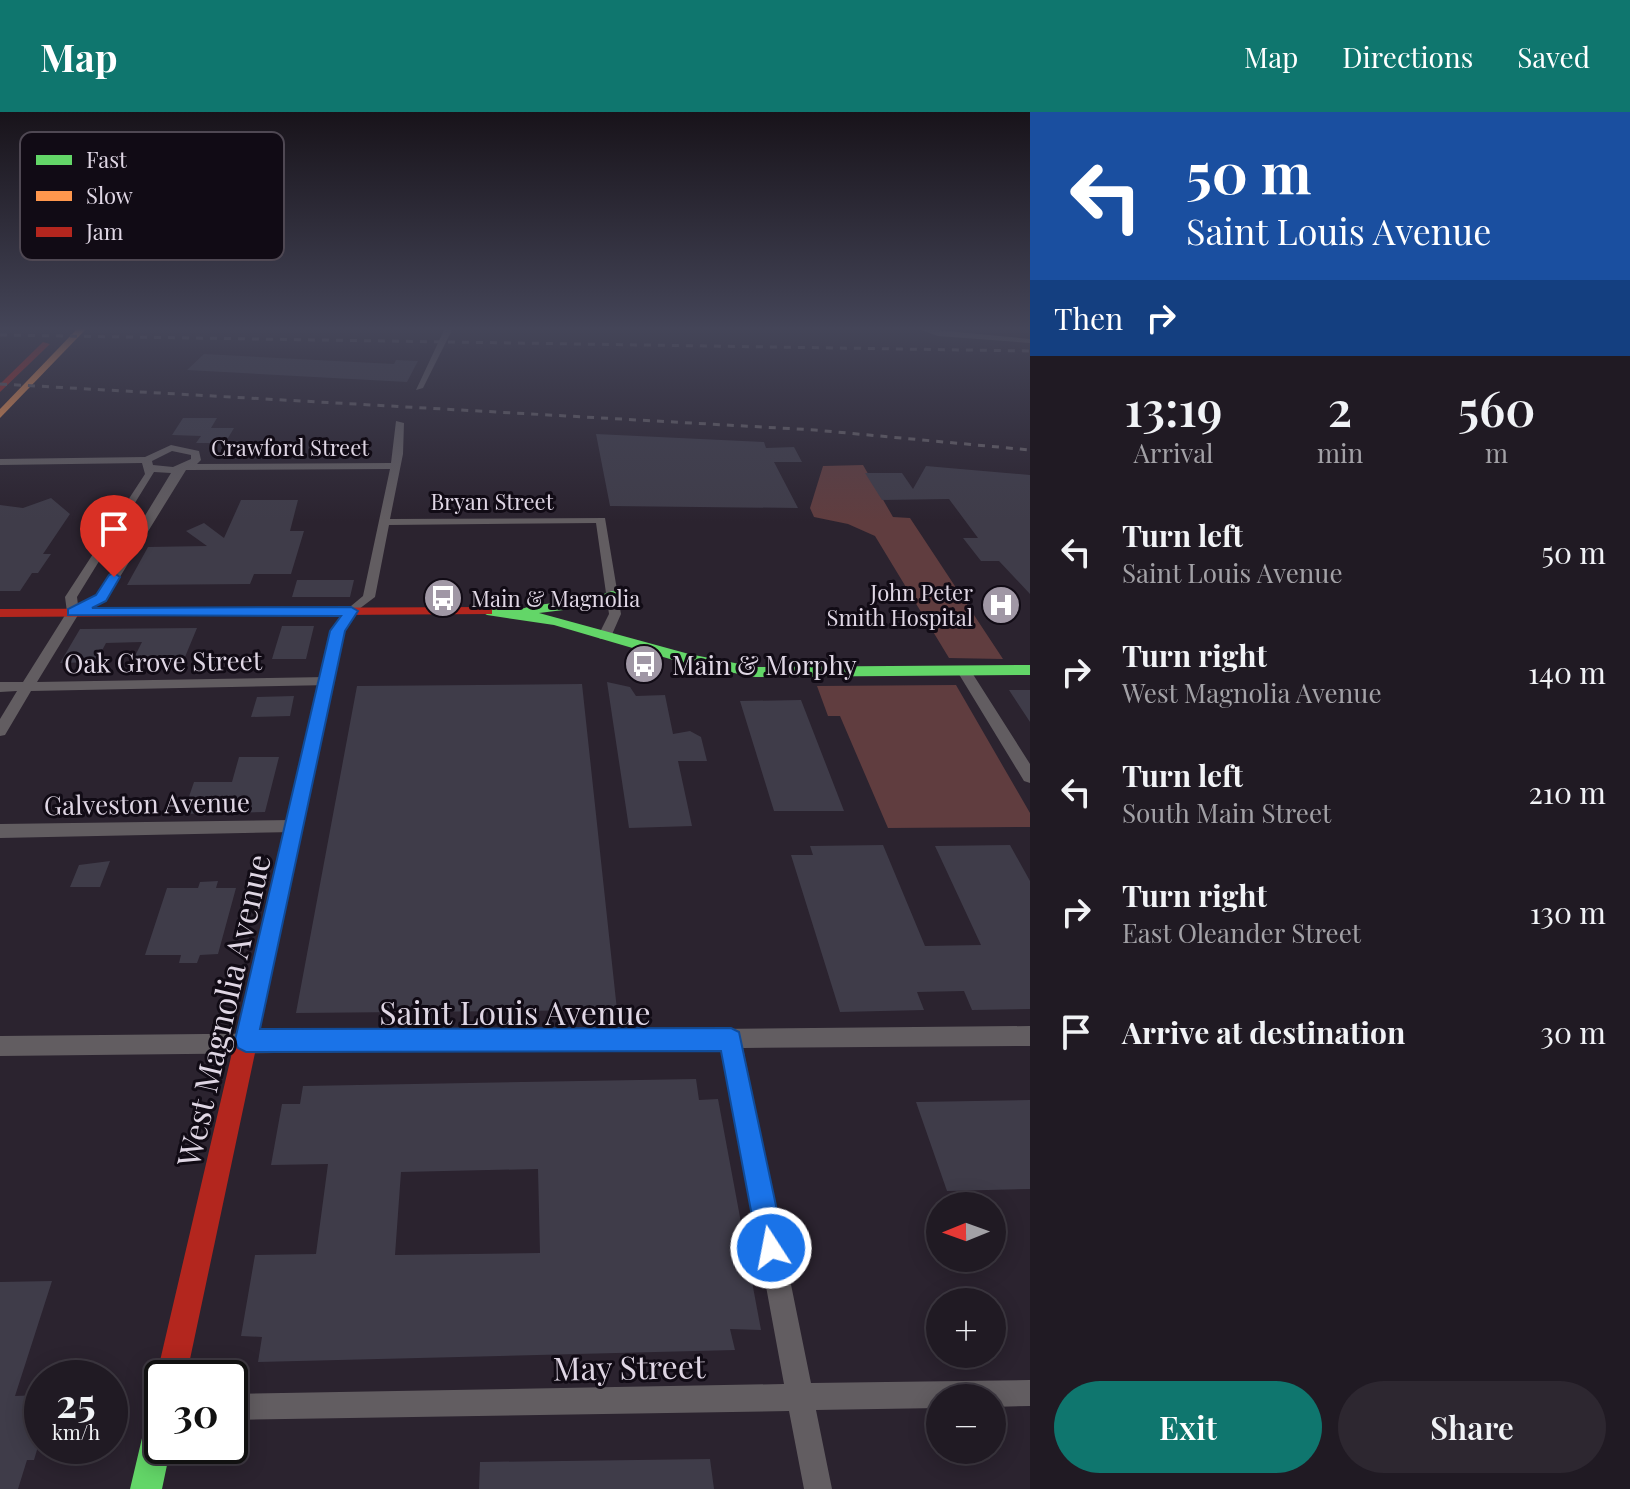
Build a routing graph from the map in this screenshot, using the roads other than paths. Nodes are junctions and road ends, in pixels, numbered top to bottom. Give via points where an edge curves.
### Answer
1 (22, 392) edge
2 (0, 415) edge
3 (399, 423) dead end
4 (0, 455) edge
5 (58, 459) junction
6 (0, 462) edge
7 (147, 463) junction
8 (394, 466) junction
9 (183, 468) junction
10 (151, 514) junction
11 (124, 515) junction
12 (384, 522) junction
13 (612, 595) junction
14 (351, 611) junction
15 (73, 612) junction
16 (522, 612) junction
17 (0, 613) edge
18 (605, 636) junction
19 (1030, 670) edge
20 (964, 671) junction
21 (326, 682) junction
22 (0, 687) edge
23 (27, 687) junction
24 (0, 731) edge
25 (1030, 777) edge
26 (294, 826) junction
27 (0, 831) edge
28 (1030, 1036) edge
29 (246, 1040) junction
30 (731, 1040) junction
31 (0, 1046) edge
32 (175, 1360) edge
33 (1030, 1393) edge
34 (800, 1397) junction
35 (248, 1407) edge
36 (152, 1464) edge
37 (146, 1489) edge
38 (818, 1489) edge

1 - 2 street
3 - 8 street
4 - 5 street
5 - 6 street
5 - 7 street
7 - 9 street, Crawford Street via 160,471
7 - 9 street via 156,453 186,448 196,453 196,460
7 - 11 street via 150,474
8 - 9 street, Crawford Street
8 - 12 street
9 - 10 street
10 - 11 street
10 - 15 street via 101,598
11 - 15 street via 71,597
12 - 13 street, Bryan Street via 601,520
12 - 14 street via 369,597
13 - 16 street via 603,601
13 - 18 street via 615,614
14 - 15 street
14 - 16 street
14 - 21 street, West Magnolia Avenue via 338,631
15 - 17 street
15 - 23 street
16 - 18 street
18 - 20 street via 711,669
19 - 20 street
20 - 25 street
21 - 23 street, Oak Grove Street
21 - 26 street, West Magnolia Avenue
22 - 23 street, Oak Grove Street
23 - 24 street
26 - 27 street, Galveston Avenue
26 - 29 street, West Magnolia Avenue
28 - 30 street, Saint Louis Avenue
29 - 30 street, Saint Louis Avenue
29 - 31 street, Saint Louis Avenue
29 - 32 street, West Magnolia Avenue
30 - 34 street
33 - 34 street, May Street
34 - 35 street, May Street
34 - 38 street
36 - 37 street

